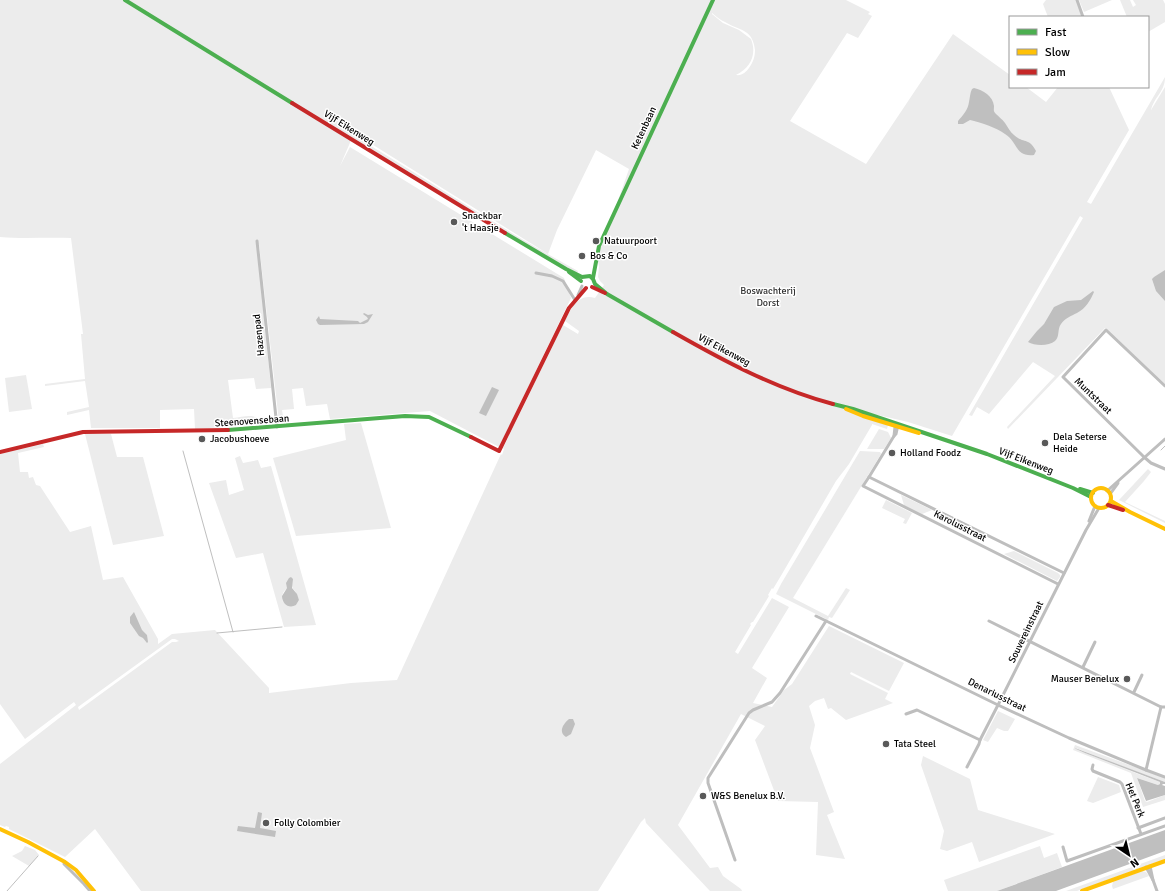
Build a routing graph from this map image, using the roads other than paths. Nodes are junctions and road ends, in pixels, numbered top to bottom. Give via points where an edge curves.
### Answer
1 (125, 0) edge
2 (713, 0) edge
3 (1076, 0) edge
4 (1083, 16) edge
5 (257, 240) dead end
6 (566, 269) junction
7 (536, 273) dead end
8 (590, 278) junction
9 (583, 285) junction
10 (592, 287) junction
11 (607, 294) junction
12 (576, 299) junction
13 (1165, 386) edge
14 (897, 426) junction
15 (277, 427) junction
16 (1165, 438) edge
17 (0, 452) edge
18 (1144, 457) junction
19 (1165, 469) edge
20 (869, 477) junction
21 (1108, 492) junction
22 (1092, 495) junction
23 (1110, 503) junction
24 (1097, 507) junction
25 (1165, 529) edge
26 (1064, 573) junction
27 (1058, 584) junction
28 (816, 616) dead end
29 (826, 621) junction
30 (989, 621) dead end
31 (1030, 641) junction
32 (1095, 642) dead end
33 (1083, 667) junction
34 (1142, 675) dead end
35 (1134, 692) junction
36 (998, 705) junction
37 (1163, 707) edge
38 (906, 714) dead end
39 (980, 740) junction
40 (1093, 765) dead end
41 (967, 767) dead end
42 (1146, 770) junction
43 (1165, 777) edge
44 (1165, 818) edge
45 (1165, 826) edge
46 (1138, 828) junction
47 (0, 829) edge
48 (1141, 834) junction
49 (1062, 847) dead end
50 (735, 860) dead end
51 (1165, 861) edge
52 (65, 862) junction
53 (1148, 867) junction
54 (90, 891) edge
55 (94, 891) edge
56 (1082, 891) edge
57 (1157, 891) edge

1 - 6 main road, Vijf Eikenweg
2 - 8 main road, Ketenbaan via 600,244 596,271
3 - 4 street
5 - 15 street, Hazenpad
6 - 8 main road, Vijf Eikenweg
6 - 9 main road, Vijf Eikenweg
7 - 12 street via 563,280
8 - 9 main road
8 - 10 main road
8 - 11 main road, Vijf Eikenweg
9 - 10 main road
9 - 12 main road
10 - 11 main road, Vijf Eikenweg
11 - 14 main road, Vijf Eikenweg via 750,373 790,390 853,409
12 - 15 main road, Steenovensebaan via 569,308 499,451 422,416
13 - 18 street, Muntstraat via 1106,330 1062,377
14 - 20 street via 894,436
14 - 22 main road, Vijf Eikenweg via 987,454
15 - 17 main road, Steenovensebaan via 197,432 83,432
16 - 18 street
18 - 19 street
18 - 21 street
20 - 26 street, Karolusstraat
20 - 27 street, Karolusstraat via 863,486
21 - 22 main road via 1100,489
21 - 23 main road
22 - 24 main road via 1092,502
23 - 24 main road via 1104,508
23 - 25 main road
24 - 26 street, Souvereinstraat
26 - 27 street, Souvereinstraat
27 - 31 street, Souvereinstraat
28 - 29 street, Denariusstraat
29 - 36 street, Denariusstraat
29 - 50 street via 774,700 749,713 708,778
30 - 31 street
31 - 33 street
31 - 36 street, Souvereinstraat
32 - 33 street
33 - 35 street
34 - 35 street
35 - 37 street
36 - 39 street, Souvereinstraat
36 - 42 street, Denariusstraat
37 - 42 street
38 - 39 street via 917,710
39 - 41 street, Souvereinstraat
40 - 46 street, Het Perk via 1093,771 1122,784
42 - 43 street, Denariusstraat
44 - 46 street
45 - 48 street
46 - 48 street, Het Perk
47 - 52 main road
48 - 49 street via 1067,861
51 - 53 main road
52 - 54 street via 64,864
52 - 55 main road via 76,870
53 - 56 main road
53 - 57 street

